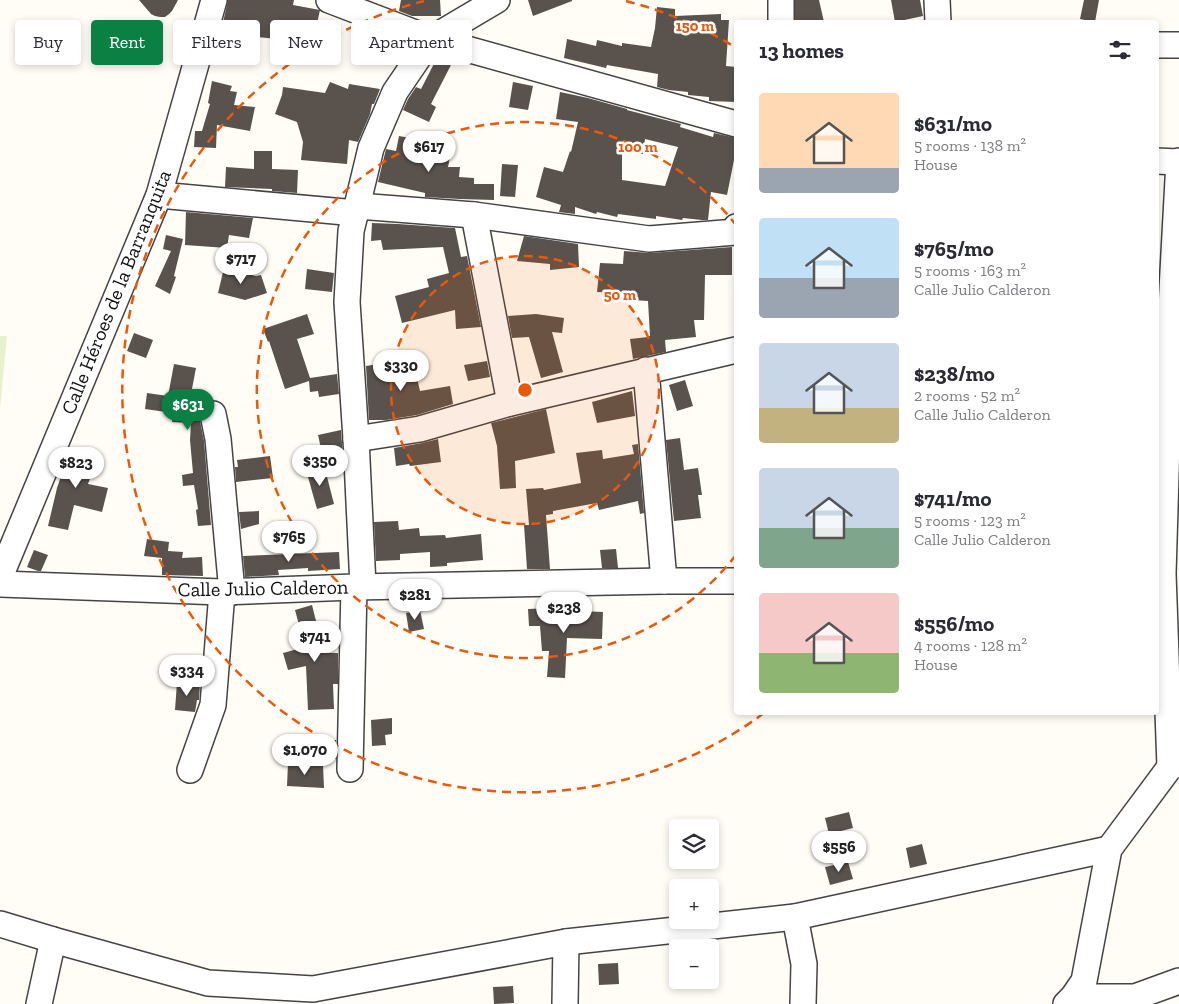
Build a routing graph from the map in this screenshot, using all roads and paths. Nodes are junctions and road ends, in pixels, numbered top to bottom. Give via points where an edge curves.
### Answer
1 (214, 0) edge
2 (328, 0) edge
3 (497, 0) edge
4 (781, 0) edge
5 (937, 0) edge
6 (381, 20) edge
7 (463, 20) edge
8 (781, 20) edge
9 (938, 20) edge
10 (1159, 44) edge
11 (1179, 45) edge
12 (472, 50) edge
13 (413, 65) edge
14 (734, 123) edge
15 (1159, 161) edge
16 (1179, 162) edge
17 (158, 195) junction
18 (357, 210) junction
19 (474, 216) junction
20 (734, 232) edge
21 (1169, 317) edge
22 (734, 350) edge
23 (646, 370) junction
24 (510, 403) junction
25 (213, 414) dead end
26 (356, 439) junction
27 (1160, 574) edge
28 (0, 577) edge
29 (664, 581) junction
30 (734, 581) edge
31 (0, 584) edge
32 (359, 586) junction
33 (227, 592) junction
34 (1174, 765) edge
35 (350, 769) dead end
36 (190, 770) dead end
37 (1108, 849) junction
38 (795, 917) junction
39 (0, 924) edge
40 (53, 940) junction
41 (566, 942) junction
42 (1179, 982) edge
43 (1063, 1002) edge
44 (39, 1004) edge
45 (565, 1004) edge
46 (803, 1004) edge

1 - 17 street, Calle Héroes de la Barranquita
2 - 6 street
3 - 7 street
4 - 8 street
5 - 9 street
10 - 11 street
12 - 14 street
13 - 18 street via 395,92 371,148
15 - 16 street
16 - 21 street
17 - 18 street
17 - 28 street, Calle Héroes de la Barranquita
18 - 19 street
18 - 26 street via 351,231 347,302
19 - 20 street via 649,239
19 - 24 street
21 - 27 street
22 - 23 street
23 - 24 street
23 - 29 street
24 - 26 street via 420,429
25 - 33 street via 218,439
26 - 32 street
27 - 34 street
29 - 30 street, Calle Julio Calderon
29 - 32 street, Calle Julio Calderon
31 - 33 street, Calle Julio Calderon
32 - 33 street, Calle Julio Calderon
32 - 35 street
33 - 36 street via 212,705
34 - 37 street
37 - 38 street
37 - 43 street via 1084,981
38 - 41 street
38 - 46 street via 804,964
39 - 40 street
40 - 41 street via 208,983 313,989
40 - 44 street
41 - 45 street
42 - 43 street via 1135,997

